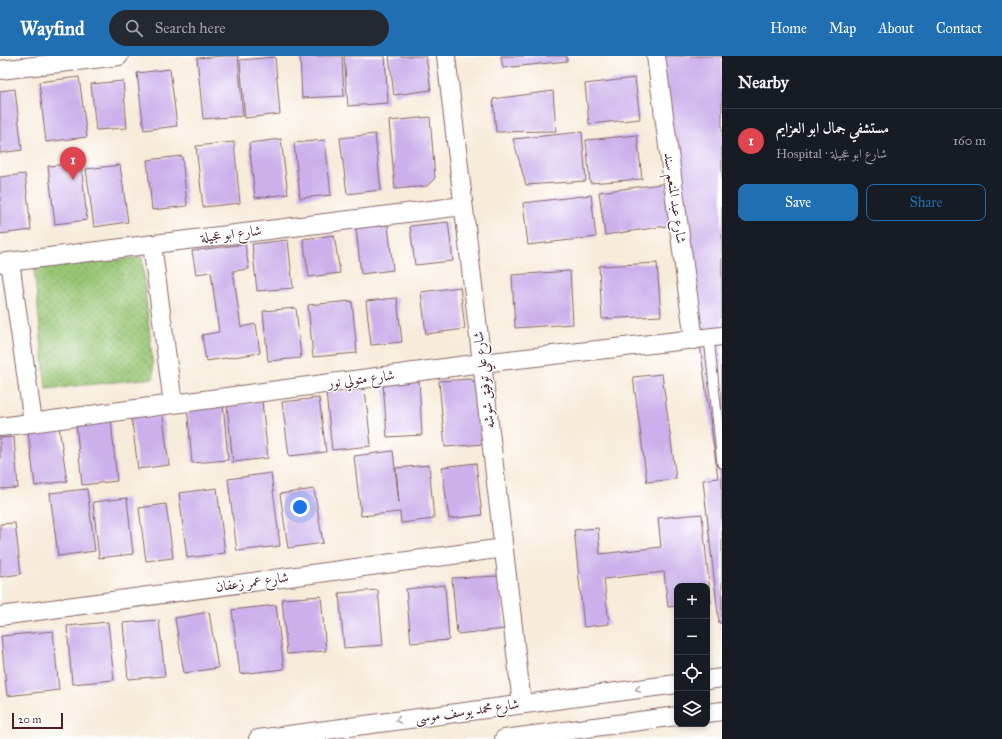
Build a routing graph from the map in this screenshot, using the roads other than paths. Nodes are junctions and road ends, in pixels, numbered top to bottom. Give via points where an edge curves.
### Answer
1 (119, 56) edge
2 (446, 56) edge
3 (656, 56) edge
4 (0, 70) edge
5 (463, 206) junction
6 (152, 244) junction
7 (5, 262) edge
8 (708, 338) edge
9 (482, 363) junction
10 (173, 404) junction
11 (33, 422) junction
12 (0, 427) edge
13 (722, 463) edge
14 (504, 548) junction
15 (0, 616) edge
16 (722, 678) edge
17 (710, 680) edge
18 (674, 684) edge
19 (522, 704) junction
20 (722, 711) edge
21 (710, 713) edge
22 (674, 716) edge
23 (258, 739) edge
24 (504, 739) edge

1 - 4 street
2 - 5 street, شارع علي توفيق شوشه
3 - 8 street, شارع عبد المنعم سند
5 - 6 street, شارع ابو عجيلة
5 - 9 street, شارع علي توفيق شوشه
6 - 7 street, شارع ابو عجيلة
6 - 10 street
7 - 11 street
8 - 9 street, شارع متولي نور
8 - 13 lane
9 - 10 street, شارع متولي نور
9 - 14 street, شارع علي توفيق شوشه
10 - 11 street, شارع متولي نور
11 - 12 street, شارع متولي نور
14 - 15 street, شارع عمر زعفان
14 - 19 street, شارع علي توفيق شوشه
16 - 17 street
18 -> 19 street, شارع محمد يوسف موسى
19 -> 23 street, شارع محمد يوسف موسى
20 - 21 street
22 - 24 street

